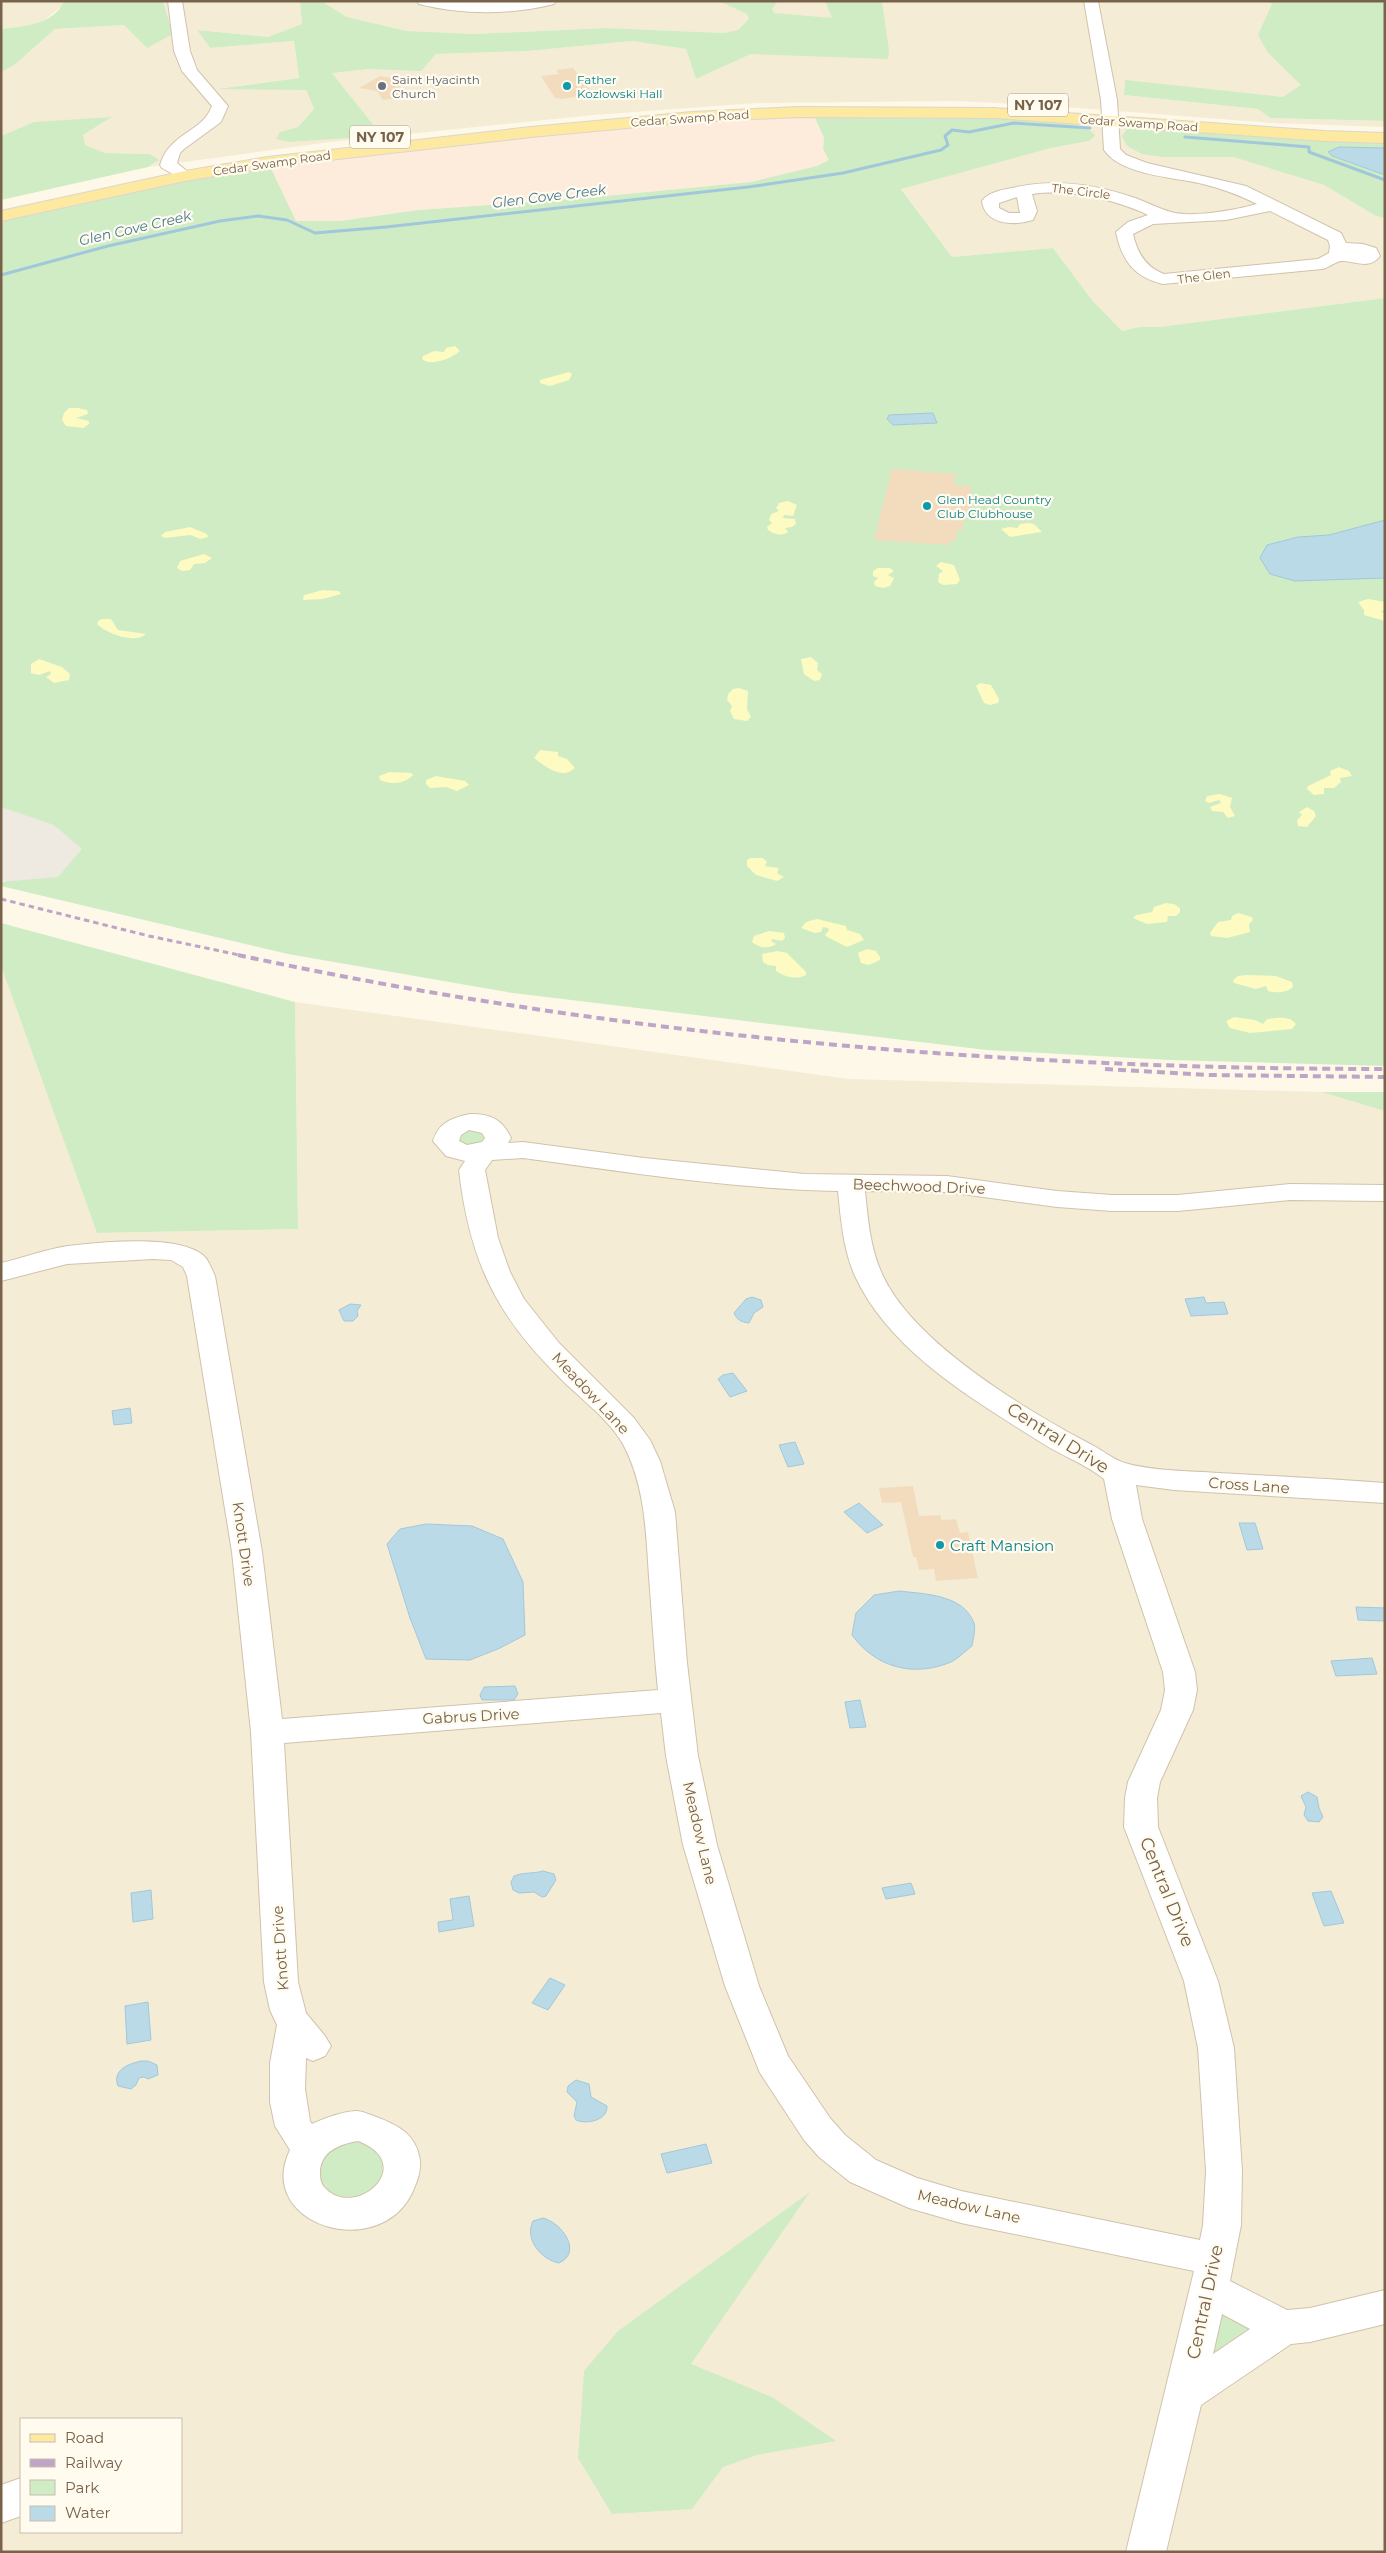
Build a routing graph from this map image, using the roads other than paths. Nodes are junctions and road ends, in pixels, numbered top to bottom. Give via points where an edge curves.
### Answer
1 (174, 1) edge
2 (424, 1) edge
3 (549, 1) edge
4 (1091, 1) edge
5 (691, 107) junction
6 (788, 113) junction
7 (1111, 116) junction
8 (528, 127) junction
9 (1385, 127) edge
10 (1385, 138) edge
11 (168, 165) junction
12 (185, 176) junction
13 (1023, 190) dead end
14 (42, 191) junction
15 (1, 200) edge
16 (1, 204) edge
17 (1271, 205) junction
18 (1, 216) edge
19 (1165, 216) junction
20 (484, 1152) joint
21 (851, 1184) junction
22 (1385, 1193) edge
23 (1, 1272) edge
24 (1115, 1472) junction
25 (1385, 1493) edge
26 (676, 1700) junction
27 (266, 1732) junction
28 (311, 2146) dead end
29 (1212, 2274) junction
30 (1385, 2307) edge
31 (1284, 2327) junction
32 (1185, 2394) junction
33 (20, 2497) edge
34 (1, 2504) edge
35 (1146, 2552) edge

1 - 11 street via 182,51 190,71 220,106 215,118 172,152
2 - 3 street via 454,6
4 - 7 street, The Glen
5 - 6 main road via 707,112 768,110
5 - 7 main road, Cedar Swamp Road / NY 107 via 909,101
5 - 8 main road, Cedar Swamp Road / NY 107
6 - 7 main road, Cedar Swamp Road / NY 107
6 - 8 main road, Cedar Swamp Road / NY 107
7 - 9 main road, Cedar Swamp Road / NY 107
7 - 10 main road, Cedar Swamp Road / NY 107 via 1325,136
7 - 17 street, The Glen via 1112,150 1120,158 1165,173 1218,182
8 - 11 main road, Cedar Swamp Road / NY 107 via 278,148
8 - 12 main road, Cedar Swamp Road / NY 107
11 - 12 street
11 - 14 main road, Cedar Swamp Road / NY 107
12 - 18 main road, Cedar Swamp Road / NY 107
13 - 19 street, The Circle via 1049,187 1099,192 1133,201
14 - 15 main road, Cedar Swamp Road / NY 107
14 - 16 main road
17 - 19 street, The Glen via 1222,216
17 - 19 street, The Glen via 1335,237 1339,252 1332,259 1313,265 1163,280 1148,274 1138,264 1128,250 1124,232 1134,224
20 - 21 street, Beechwood Drive via 523,1150 718,1174
20 - 26 street, Meadow Lane via 472,1170 473,1184 498,1275 511,1302 540,1338 624,1425 645,1461 660,1512
21 - 22 street, Beechwood Drive via 947,1184 1112,1203 1178,1203 1290,1192
21 - 24 street, Central Drive via 858,1244 879,1293 903,1327 935,1355 1001,1402 1070,1448
23 - 27 street, Knott Drive via 56,1257 93,1253 177,1252 194,1262 201,1276 247,1552
24 - 25 street, Cross Lane via 1174,1480
24 - 29 street, Central Drive via 1124,1495 1127,1519 1180,1672 1177,1710 1144,1782 1141,1827 1198,1973 1216,2048 1224,2171 1222,2225
26 - 27 street, Gabrus Drive
26 - 29 street, Meadow Lane via 682,1756 700,1845 742,1986 773,2063 832,2146 863,2171 909,2192
27 - 28 street, Knott Drive via 282,1982 285,2002 304,2036 286,2069 289,2107 293,2126
29 - 31 street
29 - 32 street, Central Drive
30 - 31 street via 1310,2325
31 - 32 street
32 - 35 street, Central Drive
33 - 34 street

